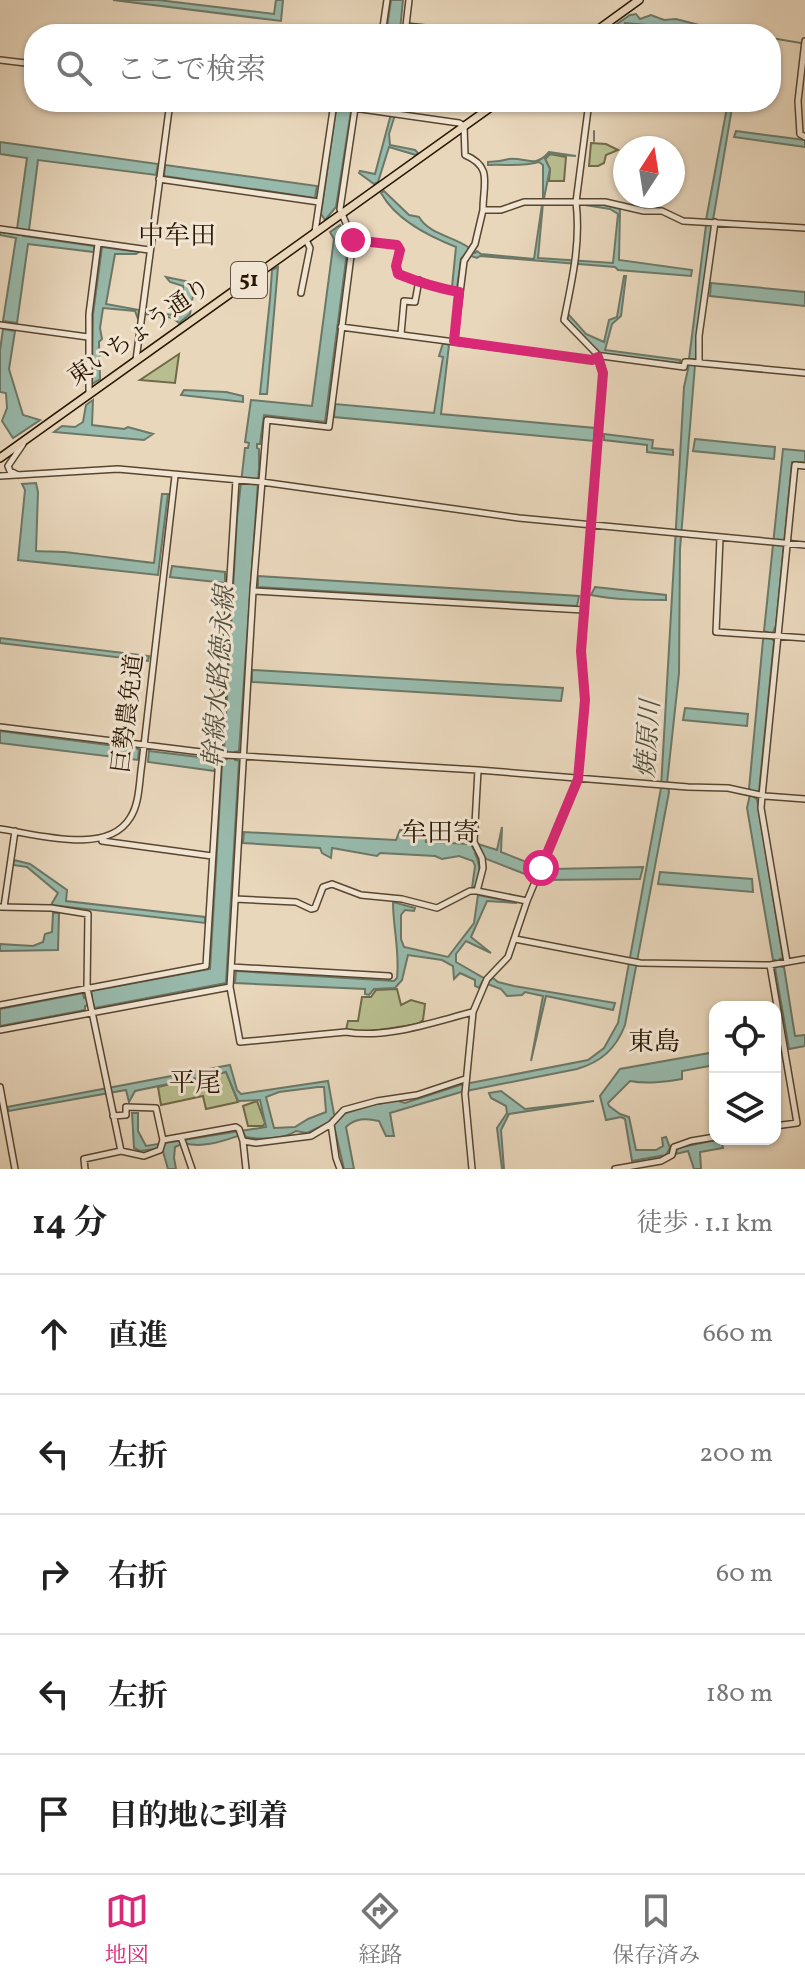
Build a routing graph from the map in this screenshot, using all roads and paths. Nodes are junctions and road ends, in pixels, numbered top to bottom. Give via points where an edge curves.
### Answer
1 (387, 0) edge
2 (409, 0) edge
3 (635, 1) edge
4 (383, 24) edge
5 (406, 24) edge
6 (605, 24) edge
7 (805, 41) edge
8 (0, 60) edge
9 (24, 63) edge
10 (169, 112) edge
11 (335, 112) edge
12 (351, 112) edge
13 (395, 112) edge
14 (484, 112) edge
15 (588, 112) edge
16 (464, 126) junction
17 (805, 137) edge
18 (160, 174) junction
19 (319, 202) junction
20 (581, 203) junction
21 (483, 210) junction
22 (341, 215) junction
23 (715, 222) junction
24 (805, 228) edge
25 (0, 229) edge
26 (315, 233) junction
27 (306, 240) junction
28 (353, 240) junction
29 (98, 244) junction
30 (149, 250) junction
31 (419, 280) junction
32 (459, 292) junction
33 (301, 293) dead end
34 (0, 325) edge
35 (341, 327) junction
36 (401, 334) junction
37 (88, 337) junction
38 (454, 341) junction
39 (598, 357) junction
40 (136, 361) junction
41 (698, 363) junction
42 (805, 373) edge
43 (89, 394) junction
44 (29, 437) junction
45 (0, 458) edge
46 (805, 466) edge
47 (0, 476) edge
48 (175, 476) junction
49 (22, 477) junction
50 (236, 480) junction
51 (262, 482) junction
52 (593, 525) junction
53 (720, 538) junction
54 (787, 544) junction
55 (805, 545) edge
56 (253, 591) junction
57 (584, 610) junction
58 (775, 635) junction
59 (805, 638) edge
60 (0, 727) edge
61 (144, 745) junction
62 (223, 755) junction
63 (240, 756) junction
64 (478, 770) junction
65 (578, 779) junction
66 (762, 796) junction
67 (805, 799) edge
68 (0, 829) edge
69 (15, 831) junction
70 (97, 840) junction
71 (212, 856) junction
72 (477, 891) junction
73 (235, 899) junction
74 (527, 901) junction
75 (2, 907) edge
76 (515, 939) junction
77 (805, 959) edge
78 (784, 962) junction
79 (772, 965) junction
80 (231, 967) junction
81 (389, 976) dead end
82 (230, 987) junction
83 (87, 990) junction
84 (0, 1005) edge
85 (91, 1010) junction
86 (473, 1012) junction
87 (0, 1030) edge
88 (465, 1079) junction
89 (0, 1089) edge
90 (113, 1116) junction
91 (334, 1120) junction
92 (781, 1125) edge
93 (241, 1135) junction
94 (181, 1137) junction
95 (709, 1138) edge
96 (161, 1144) junction
97 (121, 1151) junction
98 (654, 1166) edge
99 (15, 1169) edge
100 (85, 1169) edge
101 (192, 1169) edge
102 (246, 1169) edge
103 (340, 1169) edge
104 (472, 1169) edge
105 (615, 1169) edge

1 - 4 street
2 - 5 street
3 - 6 main road
7 - 17 street via 798,101 800,134
8 - 9 street
10 - 18 street
11 - 19 street
12 - 22 street
13 - 16 street
14 - 16 main road, 東いちょう通り / 51
15 - 20 street
16 - 21 street via 465,155 485,170
16 - 22 main road, 東いちょう通り / 51
18 - 19 street
18 - 30 street
19 - 26 street
20 - 21 street via 524,202
20 - 23 street via 605,202 662,211 683,221
20 - 39 street via 564,320
21 - 32 street
22 - 26 main road, 東いちょう通り / 51
22 - 28 street
23 - 24 street
23 - 41 street
25 - 29 street
26 - 27 main road, 東いちょう通り / 51
27 - 33 street via 310,248
27 - 40 main road, 東いちょう通り / 51
28 - 31 street via 397,245 396,272
28 - 35 street
29 - 30 street
29 - 37 street
30 - 40 street
31 - 32 street
31 - 36 street via 415,302 404,301
32 - 38 street
34 - 37 street
35 - 36 street
35 - 51 street via 329,427 267,420
36 - 38 street
37 - 43 street
38 - 39 street
39 - 41 street via 684,367 685,362
39 - 52 street via 603,373
40 - 43 main road, 東いちょう通り / 51
41 - 42 street
43 - 44 main road, 東いちょう通り / 51
44 - 45 main road, 東いちょう通り / 51
44 - 49 street via 8,466
46 - 54 street via 795,465
47 - 49 street
48 - 49 street via 93,468
48 - 50 street
48 - 61 street, 巨勢農免道
50 - 51 street
50 - 62 street
51 - 52 street
51 - 56 street
52 - 53 street
52 - 57 street
53 - 54 street
53 - 58 street via 716,632
54 - 55 street
54 - 58 street
56 - 57 street
56 - 63 street
57 - 65 street via 585,700
58 - 59 street
58 - 66 street
60 - 61 street
61 - 62 street
61 - 70 street, 巨勢農免道 via 131,817 123,828
62 - 63 street
62 - 71 street
63 - 64 street
63 - 73 street
64 - 65 street
64 - 72 street via 474,842 483,868
65 - 66 street via 728,788
65 - 74 street
66 - 67 street
66 - 78 street
68 - 69 street
69 - 70 street
69 - 75 street
70 - 71 street
71 - 83 street via 206,966
72 - 73 street via 437,908 361,895 332,884 323,887 311,909 296,902
72 - 74 street
73 - 80 street
74 - 76 street
75 - 83 street via 88,914
76 - 79 street via 640,963
76 - 86 street
77 - 78 street
78 - 79 street
79 - 92 street via 797,1123
80 - 81 street
80 - 82 street
82 - 85 street
82 - 86 street via 240,1042 360,1035
83 - 84 street
83 - 85 street
85 - 87 street
85 - 90 street
86 - 88 street
88 - 91 street via 344,1110
88 - 104 street
89 - 99 street
90 - 96 street via 126,1115 126,1107 156,1108
90 - 97 street
91 - 93 street via 311,1136 256,1143
91 - 103 street
93 - 94 street via 236,1127
93 - 102 street
94 - 96 street
94 - 101 street
95 - 98 street via 674,1147 671,1157
96 - 97 street via 144,1156
97 - 100 street via 84,1159
98 - 105 street

